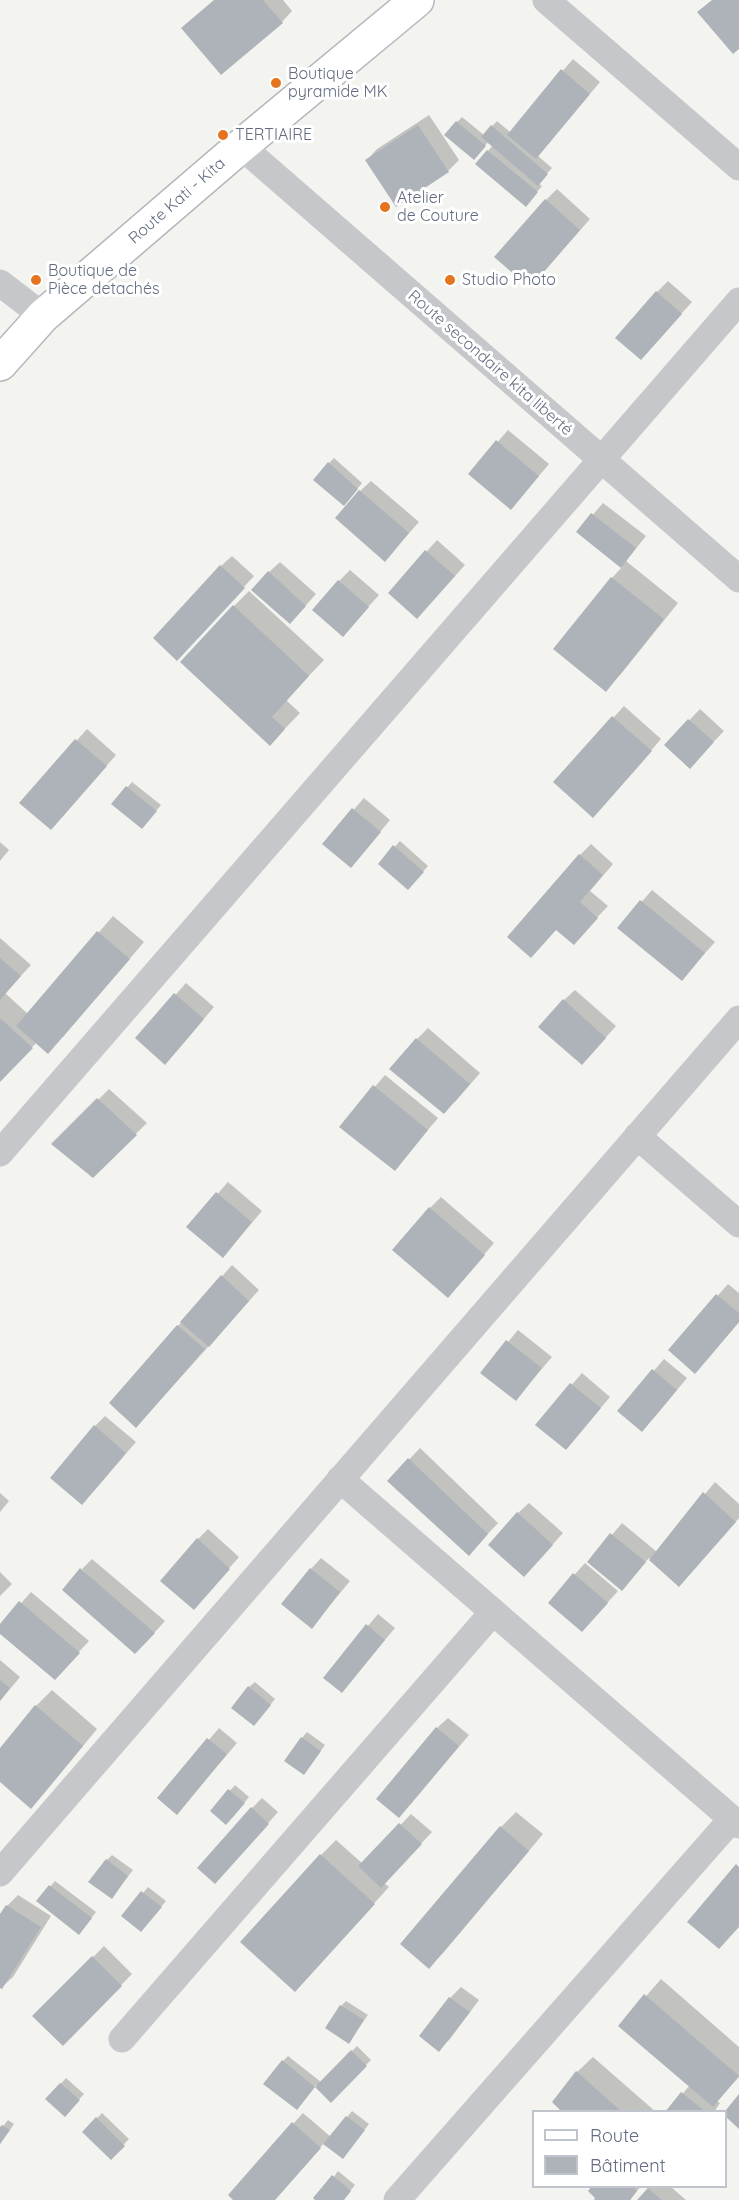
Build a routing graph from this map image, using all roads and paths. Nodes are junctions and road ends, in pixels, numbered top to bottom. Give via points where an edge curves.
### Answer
1 (417, 0) edge
2 (553, 2) edge
3 (241, 146) junction
4 (739, 167) edge
5 (0, 283) edge
6 (739, 301) edge
7 (43, 316) junction
8 (0, 364) edge
9 (602, 460) junction
10 (739, 579) edge
11 (739, 1018) edge
12 (637, 1136) junction
13 (0, 1153) edge
14 (739, 1224) edge
15 (340, 1479) junction
16 (493, 1612) junction
17 (735, 1822) edge
18 (0, 1873) edge
19 (122, 2039) dead end
20 (397, 2200) edge

1 - 3 main road, Route Kati - Kita
2 - 4 street
3 - 7 main road, Route Kati - Kita
3 - 9 street, Route secondaire kita liberté
5 - 7 street
6 - 9 street
7 - 8 main road, Route Kati - Kita
9 - 10 street, Route secondaire kita liberté
9 - 13 street
11 - 12 street
12 - 14 street
12 - 15 street
15 - 16 street
15 - 18 street
16 - 17 street
16 - 19 street
17 - 20 street

